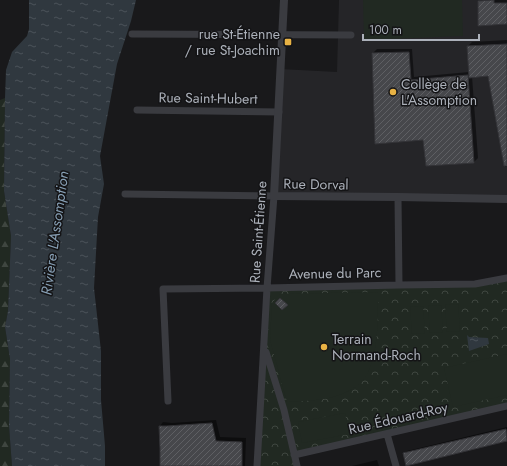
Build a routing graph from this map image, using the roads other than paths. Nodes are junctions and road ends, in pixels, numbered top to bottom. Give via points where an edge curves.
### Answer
1 (284, 0) edge
2 (132, 34) dead end
3 (282, 35) junction
4 (351, 35) dead end
5 (137, 110) dead end
6 (278, 112) junction
7 (125, 194) dead end
8 (274, 196) junction
9 (398, 197) junction
10 (507, 199) edge
11 (507, 278) edge
12 (399, 285) junction
13 (267, 288) junction
14 (264, 346) junction
15 (168, 401) dead end
16 (507, 406) edge
17 (387, 434) junction
18 (294, 455) junction
19 (257, 466) edge
20 (297, 466) edge
21 (396, 466) edge

1 - 3 street, Rue Saint-Étienne
2 - 3 street
3 - 4 street
3 - 6 street, Rue Saint-Étienne
5 - 6 street, Rue Saint-Hubert
6 - 8 street, Rue Saint-Étienne
7 - 8 street, Rue Dorval
8 - 9 street, Rue Dorval
8 - 13 street, Rue Saint-Étienne
9 - 10 street, Rue Dorval
9 - 12 street
11 - 12 street, Avenue du Parc via 474,284
12 - 13 street, Avenue du Parc
13 - 14 street, Rue Saint-Étienne
13 - 15 street, Avenue du Parc via 163,289
14 - 18 street via 284,410
14 - 19 street, Rue Saint-Étienne
16 - 17 street, Rue Édouard-Roy
17 - 18 street, Rue Édouard-Roy
17 - 21 street
18 - 20 street

